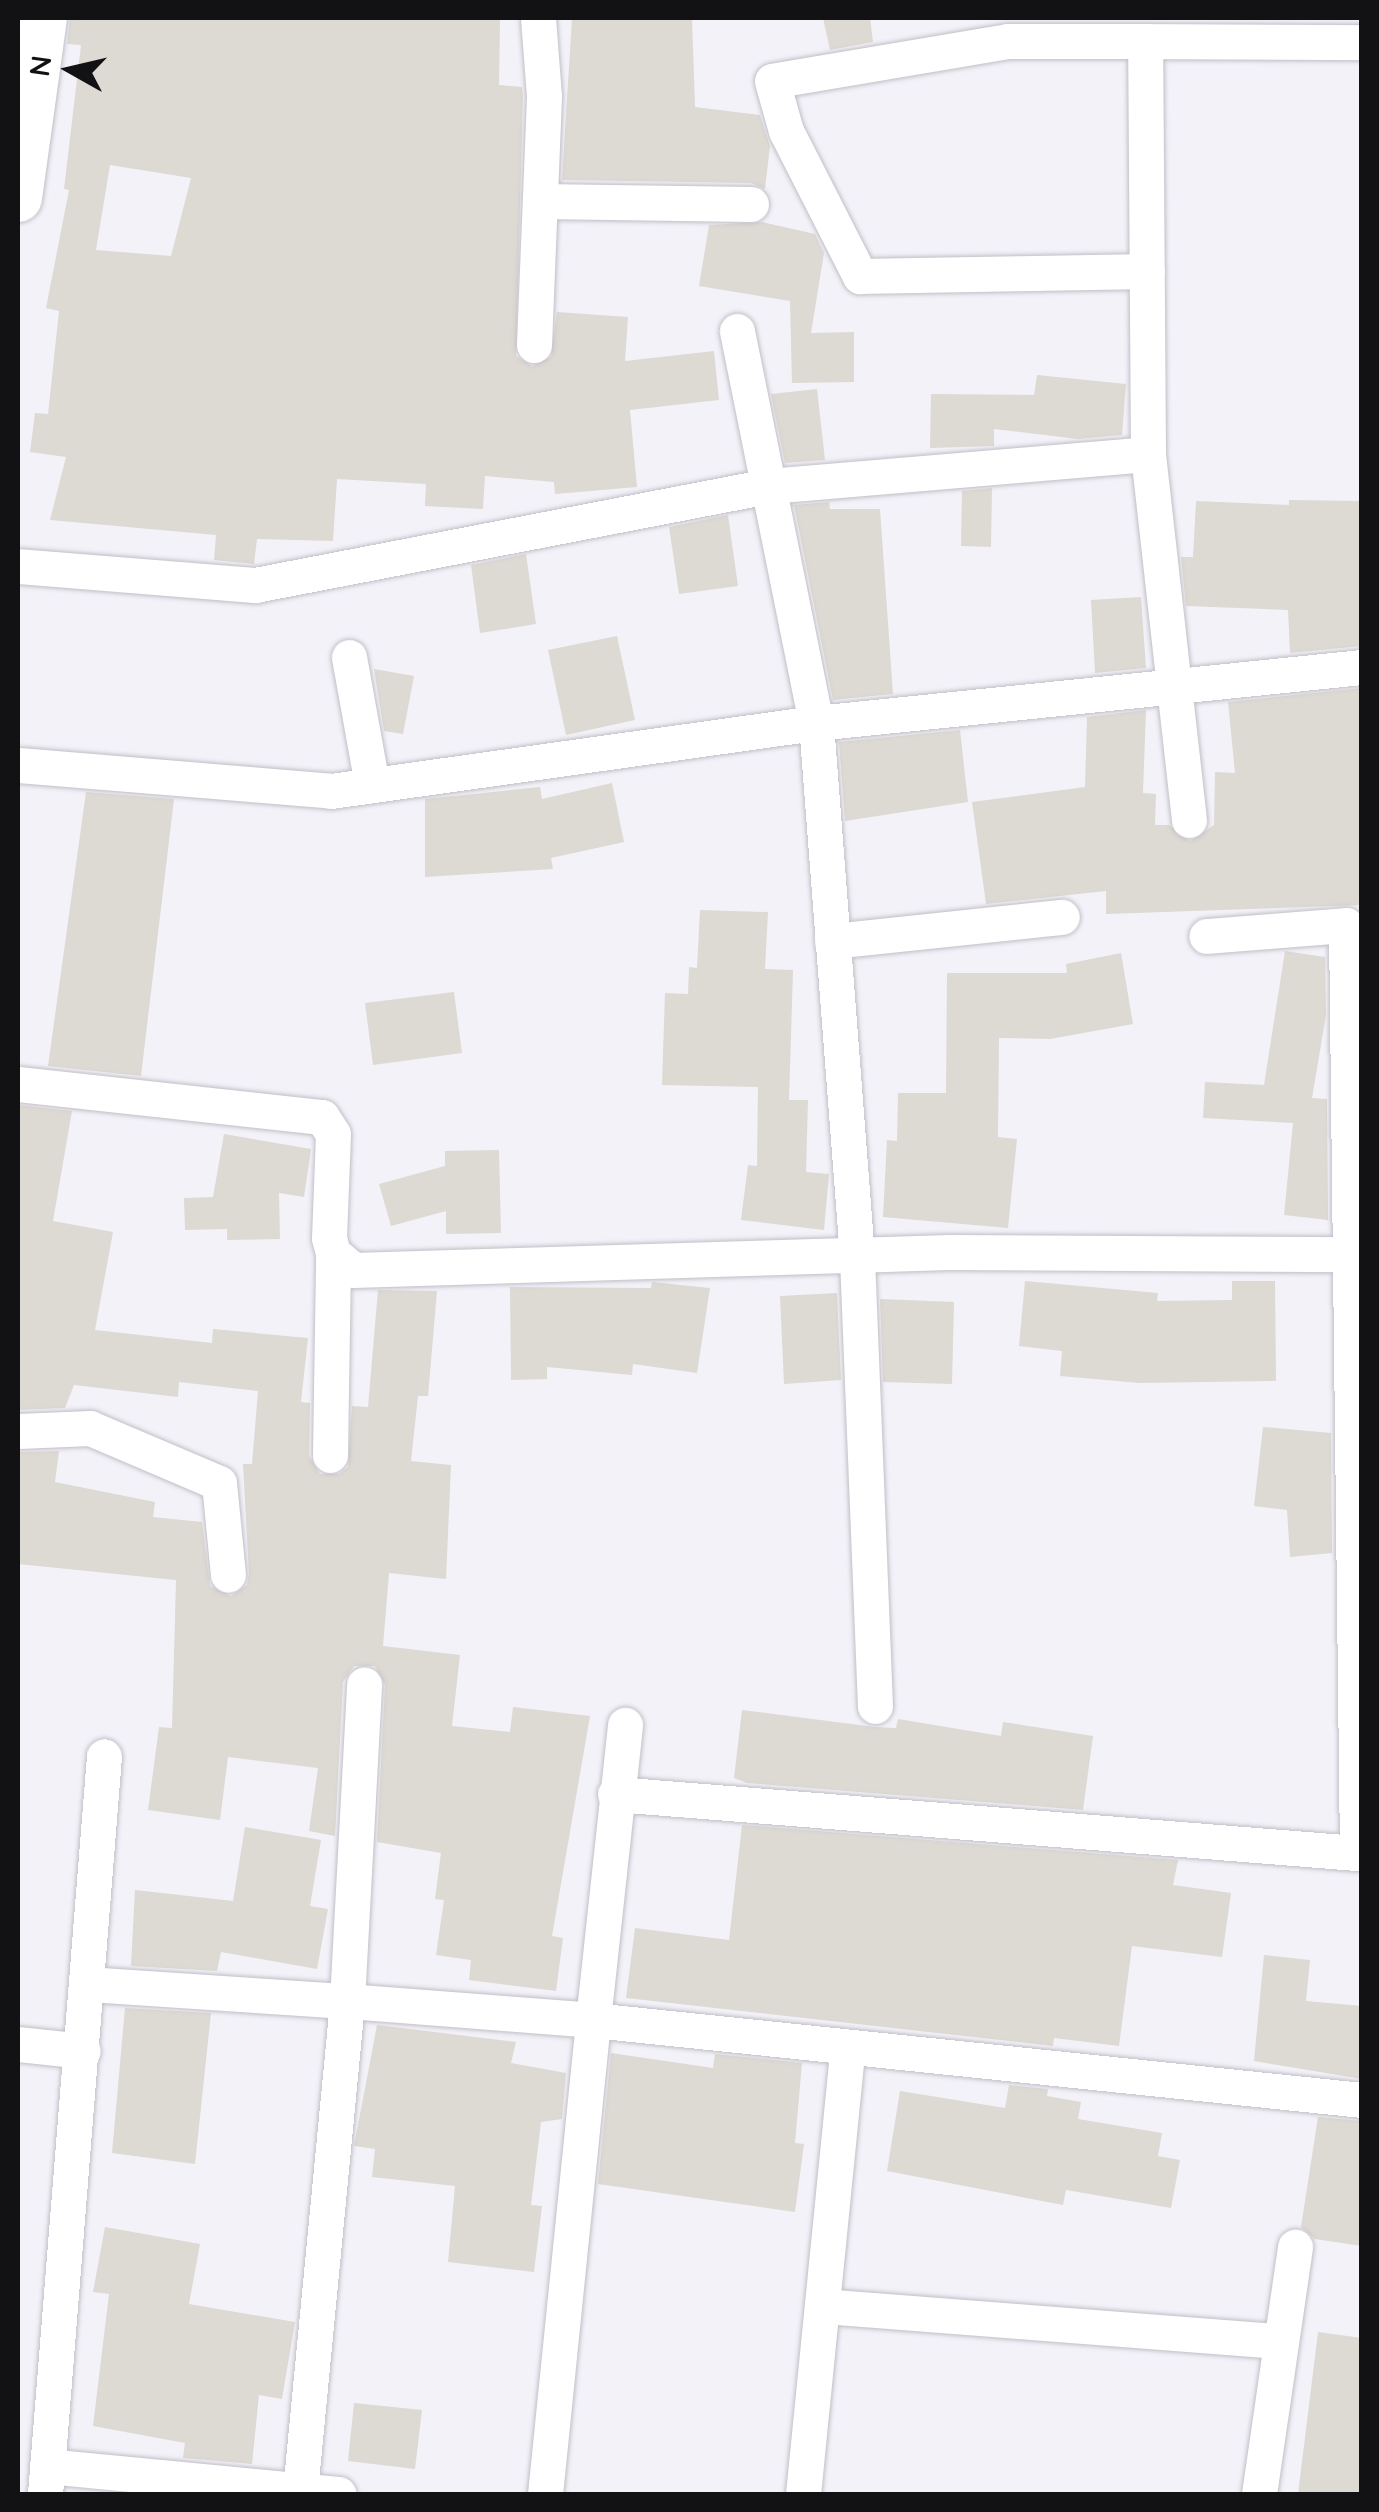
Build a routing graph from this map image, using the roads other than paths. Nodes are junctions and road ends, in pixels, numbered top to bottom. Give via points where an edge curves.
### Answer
1 (43, 18) edge
2 (538, 18) edge
3 (1146, 40) junction
4 (1362, 42) edge
5 (18, 198) edge
6 (540, 201) junction
7 (751, 204) dead end
8 (1147, 271) junction
9 (737, 331) dead end
10 (534, 345) dead end
11 (1148, 454) junction
12 (768, 486) junction
13 (18, 566) edge
14 (349, 657) dead end
15 (1362, 667) edge
16 (1172, 686) junction
17 (816, 723) junction
18 (18, 765) edge
19 (372, 785) junction
20 (1189, 820) dead end
21 (1062, 918) dead end
22 (1206, 936) dead end
23 (832, 941) junction
24 (18, 1084) edge
25 (332, 1253) junction
26 (1354, 1255) edge
27 (857, 1256) junction
28 (18, 1431) edge
29 (330, 1455) dead end
30 (228, 1575) dead end
31 (1360, 1636) edge
32 (364, 1684) dead end
33 (875, 1706) dead end
34 (625, 1725) dead end
35 (104, 1756) dead end
36 (615, 1794) junction
37 (88, 1984) junction
38 (347, 2001) junction
39 (593, 2020) junction
40 (18, 2044) edge
41 (848, 2047) junction
42 (82, 2051) junction
43 (1362, 2100) edge
44 (1295, 2247) dead end
45 (822, 2306) junction
46 (1281, 2341) junction
47 (46, 2480) edge
48 (300, 2491) junction
49 (339, 2494) edge
50 (545, 2494) edge
51 (803, 2494) edge
52 (1259, 2494) edge

1 - 5 street
2 - 6 street
3 - 4 street
3 - 8 street
3 - 8 street via 1008,41 772,81 786,130 860,276
6 - 7 street
6 - 10 street
8 - 11 street
9 - 12 street
11 - 12 street
11 - 16 street
12 - 13 street via 255,585
12 - 17 street
14 - 19 street
15 - 16 street
16 - 17 street
16 - 20 street
17 - 19 street
17 - 23 street
18 - 19 street via 332,791
21 - 23 street
22 - 26 street via 1346,925
23 - 27 street
24 - 25 street via 322,1117 333,1134
25 - 27 street via 353,1270
25 - 29 street
26 - 27 street
26 - 31 street
27 - 33 street
28 - 30 street via 90,1428 219,1483
31 - 36 street via 1357,1853
32 - 38 street
34 - 36 street
35 - 37 street
36 - 39 street
37 - 38 street
37 - 42 street
38 - 39 street
38 - 48 street
39 - 41 street
39 - 50 street
40 - 42 street
41 - 43 street
41 - 45 street
42 - 47 street
44 - 46 street
45 - 46 street
45 - 51 street
46 - 52 street
47 - 48 street
48 - 49 street

